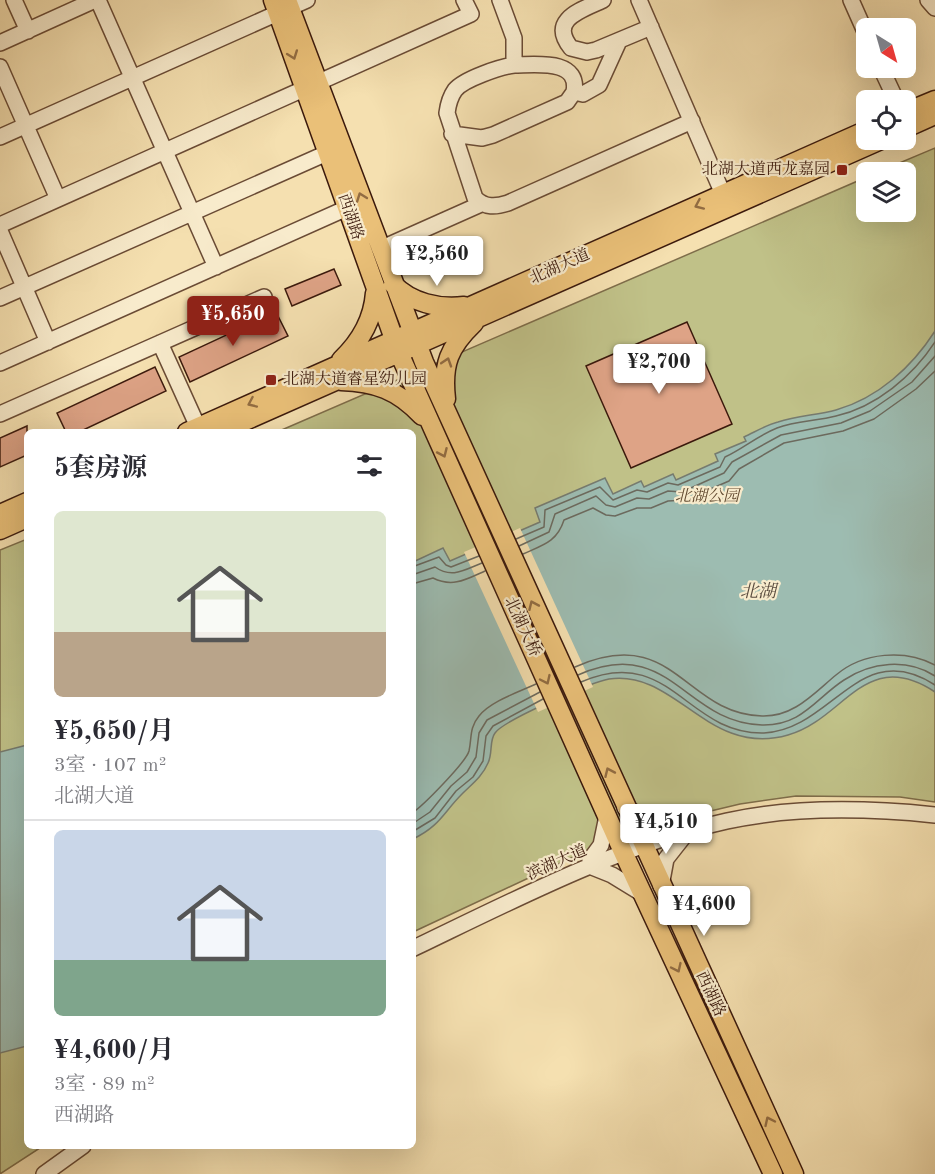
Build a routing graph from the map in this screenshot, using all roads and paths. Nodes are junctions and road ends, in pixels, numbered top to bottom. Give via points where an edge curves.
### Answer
1 (14, 0) edge
2 (97, 0) edge
3 (464, 0) edge
4 (500, 0) edge
5 (603, 0) edge
6 (639, 0) edge
7 (851, 0) edge
8 (928, 0) edge
9 (287, 4) edge
10 (935, 8) edge
11 (859, 18) edge
12 (651, 27) junction
13 (28, 31) junction
14 (619, 40) junction
15 (0, 43) edge
16 (514, 65) junction
17 (0, 67) edge
18 (133, 78) junction
19 (312, 86) junction
20 (574, 92) junction
21 (935, 99) edge
22 (916, 115) edge
23 (935, 115) edge
24 (916, 120) edge
25 (692, 121) junction
26 (26, 126) junction
27 (452, 134) junction
28 (856, 135) edge
29 (0, 137) edge
30 (335, 149) junction
31 (857, 150) edge
32 (165, 151) junction
33 (723, 194) junction
34 (58, 199) junction
35 (481, 204) junction
36 (347, 208) junction
37 (192, 213) junction
38 (0, 225) edge
39 (0, 231) edge
40 (380, 249) junction
41 (216, 267) junction
42 (392, 283) junction
43 (24, 287) junction
44 (375, 291) junction
45 (264, 297) dead end
46 (0, 298) edge
47 (478, 311) junction
48 (414, 339) junction
49 (48, 342) junction
50 (160, 343) junction
51 (396, 347) junction
52 (0, 363) edge
53 (334, 374) junction
54 (0, 414) edge
55 (449, 419) junction
56 (431, 427) junction
57 (193, 429) edge
58 (226, 429) edge
59 (24, 503) edge
60 (0, 514) edge
61 (24, 519) edge
62 (496, 523) joint
63 (0, 530) edge
64 (478, 531) joint
65 (583, 716) joint
66 (566, 723) joint
67 (935, 807) edge
68 (625, 808) junction
69 (935, 815) edge
70 (607, 816) junction
71 (687, 828) junction
72 (640, 842) junction
73 (623, 850) junction
74 (591, 864) junction
75 (661, 886) junction
76 (643, 894) junction
77 (416, 939) edge
78 (416, 948) edge
79 (66, 1149) edge
80 (79, 1149) edge
81 (32, 1174) edge
82 (44, 1174) edge
83 (773, 1174) edge
84 (794, 1174) edge

1 - 13 street
2 - 13 street
2 - 18 street
3 - 19 street via 471,14
4 - 16 street via 514,38
5 - 14 street via 570,15 564,37 571,48 587,52
6 - 12 street
7 - 11 street
8 - 10 street
9 - 18 street
9 - 19 main road, 西湖路
12 - 14 street
12 - 25 street
13 - 15 street
14 - 20 street via 599,85 588,93
16 - 20 street via 560,66 574,81
16 - 27 street via 494,70 454,91 447,113
17 - 26 street
18 - 26 street
18 - 32 street
19 - 30 main road, 西湖路
19 - 32 street
20 - 27 street via 567,102 493,135 482,138
21 - 22 main road
23 - 24 main road
25 - 33 street
25 - 35 street via 508,203
26 - 29 street
26 - 34 street
27 - 35 street via 475,198
28 - 33 main road, 北湖大道
30 - 36 main road, 西湖路
30 - 37 street
40 -> 30 main road, 西湖路
31 - 47 main road, 北湖大道
32 - 34 street
32 - 37 street
33 -> 47 main road, 北湖大道
34 - 38 street
35 - 40 street
36 - 41 street
36 - 44 main road, 西湖路
37 - 41 street
37 - 43 street
39 - 43 street
40 - 42 main road, 西湖路
41 - 49 street
42 - 47 main road via 410,298
42 - 48 main road, 西湖路
43 - 46 street
43 - 49 street
44 - 51 main road, 西湖路
44 - 53 main road via 367,327
45 - 50 street
47 - 48 main road, 北湖大道
55 -> 47 main road via 444,382 447,358
48 - 51 main road, 北湖大道
48 - 55 main road, 西湖路
49 - 52 street
50 - 54 street
50 - 57 street
51 - 53 main road, 北湖大道
51 - 56 main road, 西湖路
53 - 56 main road via 380,385 408,401
53 -> 57 main road, 北湖大道
53 - 58 main road, 北湖大道
55 - 62 main road, 西湖路
56 -> 64 main road, 西湖路
59 - 60 main road
61 - 63 main road
65 -> 62 main road, 北湖大桥
64 -> 66 main road, 北湖大桥
68 -> 65 main road, 西湖路
66 - 70 main road, 西湖路
67 - 71 street, 滨湖大道 via 895,802 816,802 729,814
68 - 71 street via 658,823
68 - 72 main road, 西湖路
69 - 71 street, 滨湖大道 via 815,811
70 - 73 main road, 西湖路
70 - 74 street via 601,845
71 - 72 street, 滨湖大道
71 - 75 street via 666,859
72 - 73 street, 滨湖大道
72 - 75 main road, 西湖路
73 - 74 street, 滨湖大道
73 - 76 main road, 西湖路
74 - 76 street
74 - 77 street, 滨湖大道
74 - 78 street, 滨湖大道
84 -> 75 main road, 西湖路
76 -> 83 main road, 西湖路
79 - 81 street
80 - 82 street

